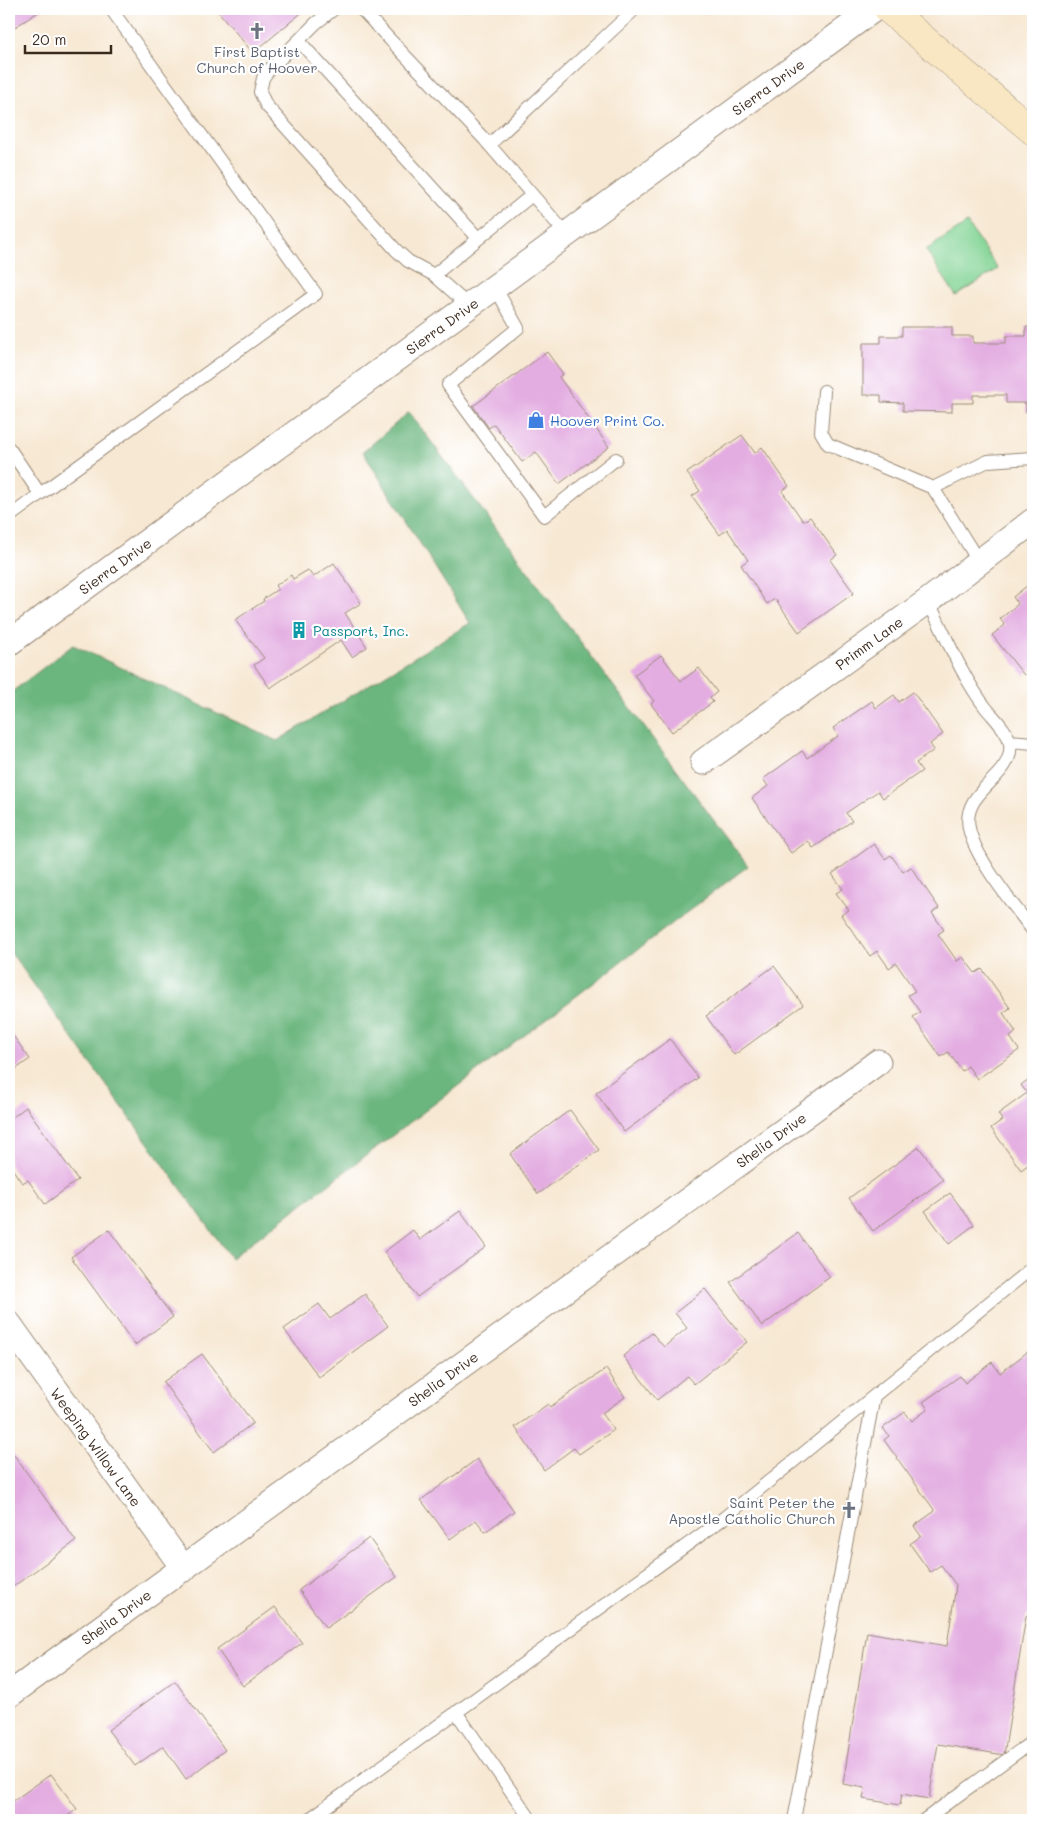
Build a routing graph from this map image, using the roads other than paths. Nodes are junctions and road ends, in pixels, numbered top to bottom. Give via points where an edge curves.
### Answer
1 (111, 9) edge
2 (334, 9) edge
3 (361, 9) edge
4 (635, 9) edge
5 (874, 9) edge
6 (888, 9) edge
7 (299, 40) junction
8 (1033, 131) edge
9 (489, 145) junction
10 (532, 195) junction
11 (566, 235) junction
12 (478, 238) junction
13 (434, 275) junction
14 (496, 287) junction
15 (470, 306) junction
16 (824, 391) dead end
17 (9, 448) edge
18 (1033, 458) edge
19 (616, 459) dead end
20 (933, 488) junction
21 (40, 494) junction
22 (9, 517) edge
23 (1033, 521) edge
24 (978, 562) junction
25 (928, 601) junction
26 (9, 643) edge
27 (1009, 740) junction
28 (1033, 743) edge
29 (702, 762) dead end
30 (1033, 931) edge
31 (878, 1062) dead end
32 (1033, 1268) edge
33 (9, 1324) edge
34 (874, 1396) junction
35 (184, 1569) junction
36 (9, 1695) edge
37 (456, 1712) junction
38 (1033, 1741) edge
39 (308, 1820) edge
40 (531, 1820) edge
41 (794, 1820) edge
42 (924, 1820) edge

1 - 21 lane via 316,294
2 - 7 lane
3 - 9 lane
4 - 9 lane
5 - 11 street, Sierra Drive
6 - 8 main road
7 - 12 lane
7 - 13 lane via 263,78 260,92 266,105 396,250 408,261
9 - 10 lane
10 - 11 lane
10 - 12 lane
11 - 14 street, Sierra Drive
12 - 13 lane
13 - 15 lane
14 - 15 street, Sierra Drive
14 - 19 lane via 518,328 448,386 544,516
15 - 26 street, Sierra Drive
16 - 20 lane via 821,432 828,444
17 - 21 lane
18 - 20 lane via 988,461
20 - 24 lane
21 - 22 lane
23 - 24 street, Primm Lane
24 - 25 street, Primm Lane
25 - 27 lane via 968,682
25 - 29 street, Primm Lane
27 - 28 lane
27 - 30 lane via 1010,757 998,774 980,790 971,807 968,827 993,874
31 - 35 street, Shelia Drive
32 - 34 lane
33 - 35 street, Weeping Willow Lane
34 - 37 lane via 720,1521
34 - 41 lane
35 - 36 street, Shelia Drive
37 - 39 lane
37 - 40 lane
38 - 42 lane

